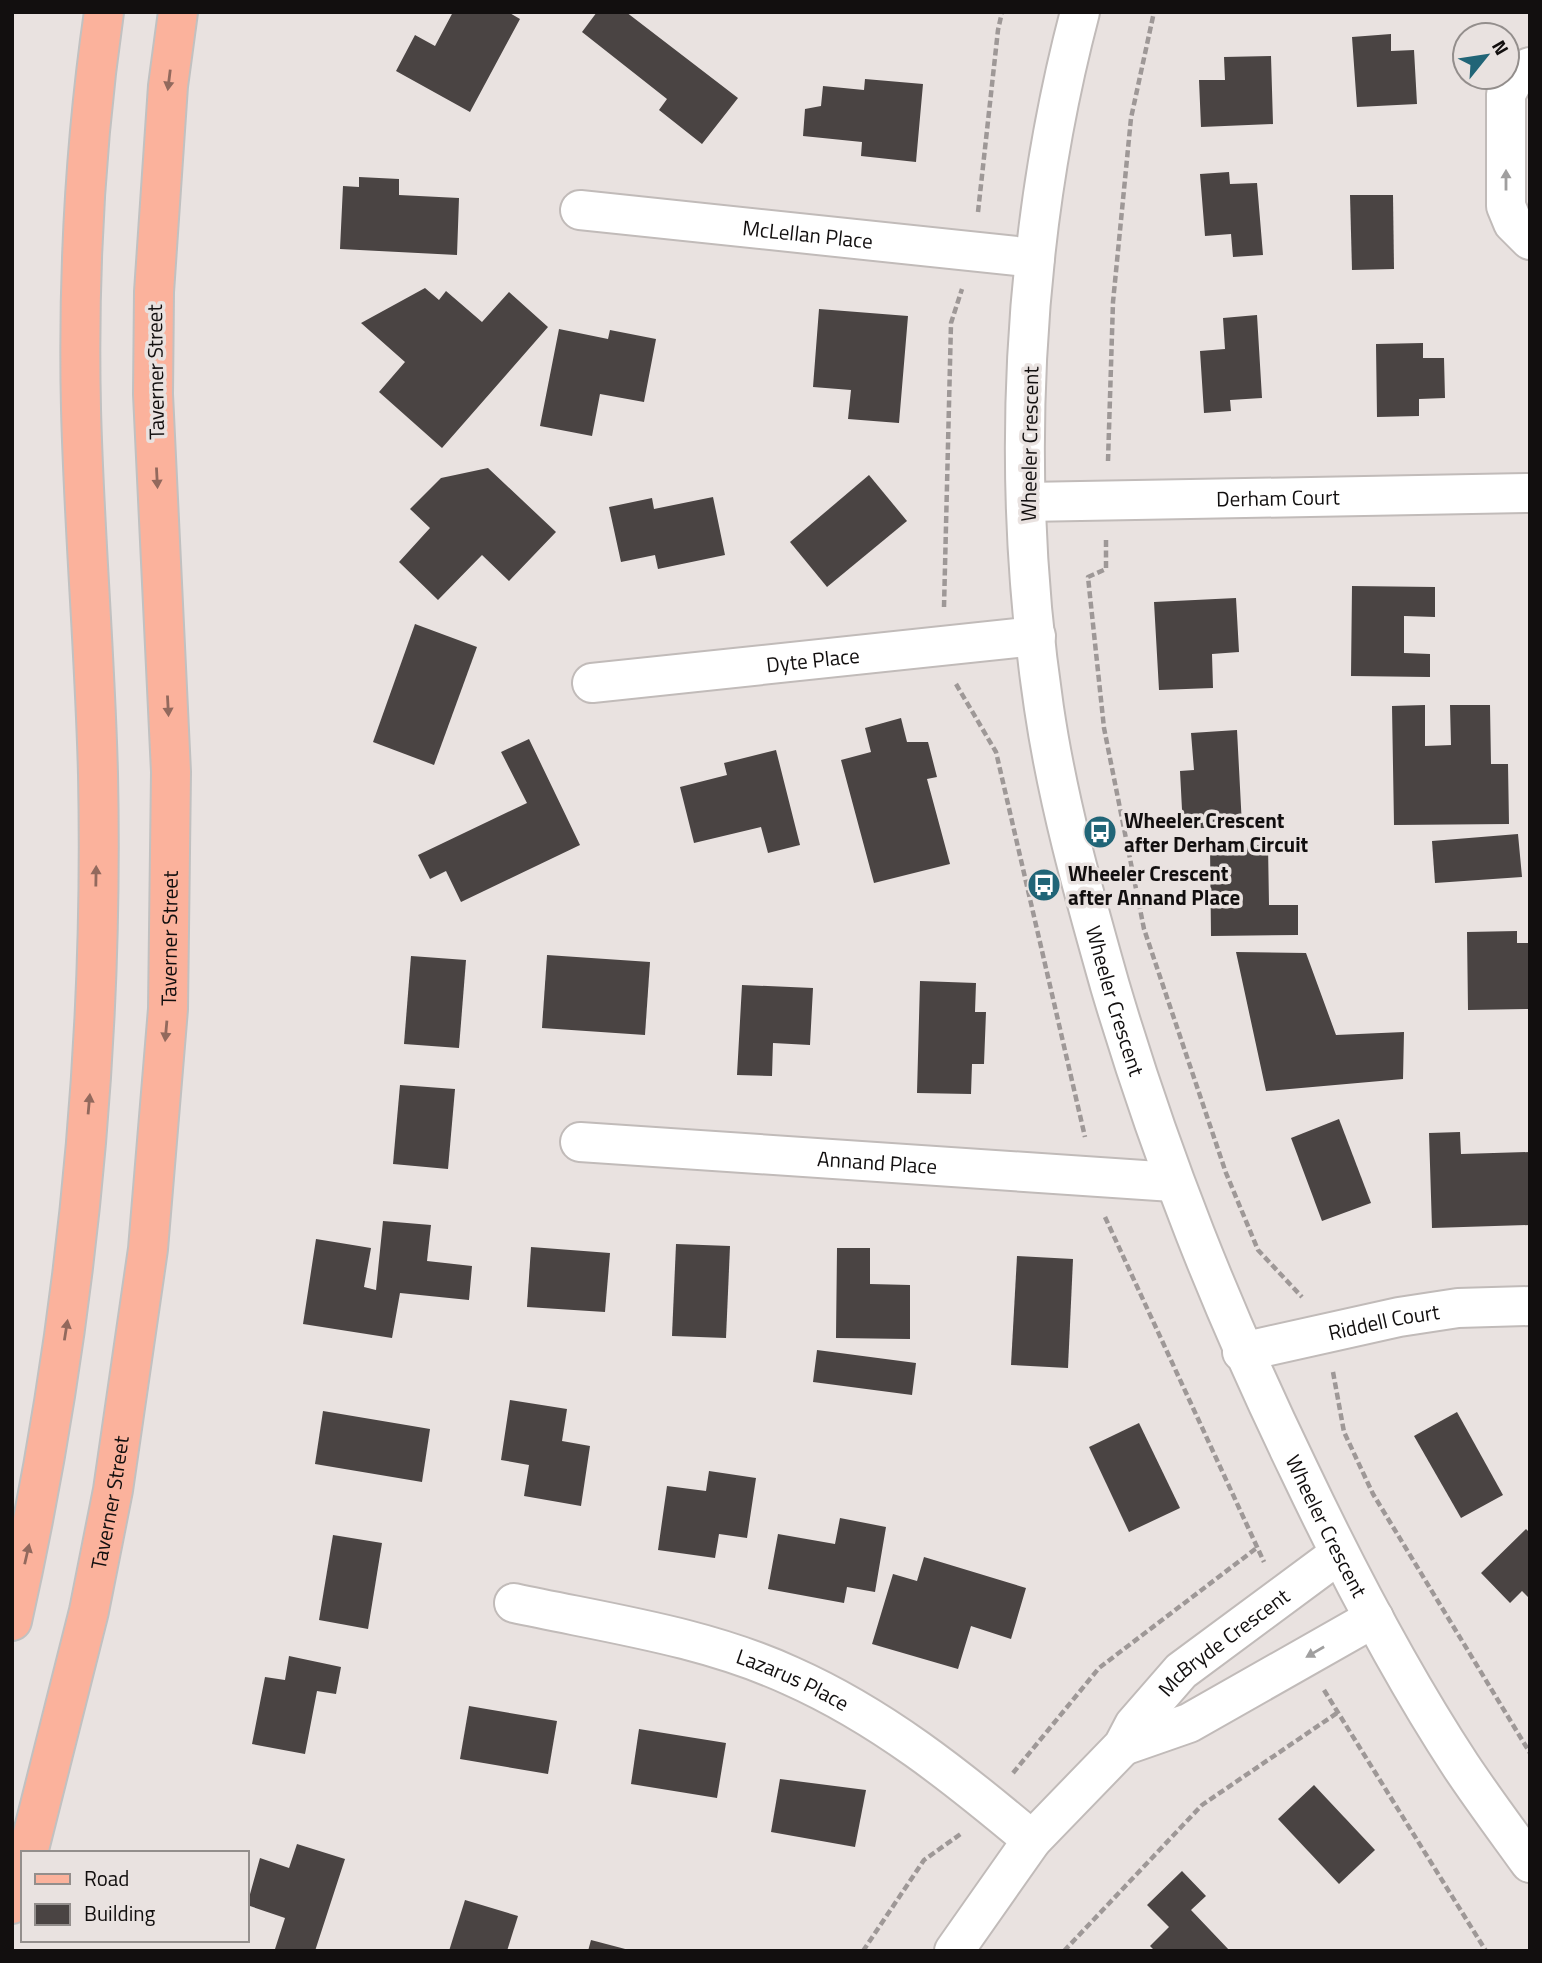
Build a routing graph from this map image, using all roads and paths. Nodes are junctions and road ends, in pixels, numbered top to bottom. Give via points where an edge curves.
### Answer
1 (104, 12) edge
2 (178, 12) edge
3 (1080, 12) edge
4 (1154, 12) edge
5 (1530, 67) edge
6 (580, 210) dead end
7 (1530, 240) edge
8 (1035, 258) junction
9 (1530, 493) edge
10 (1107, 500) junction
11 (1026, 502) junction
12 (1036, 636) junction
13 (592, 683) dead end
14 (580, 1142) dead end
15 (1173, 1182) junction
16 (1530, 1306) edge
17 (1322, 1334) junction
18 (1242, 1352) junction
19 (1258, 1547) dead end
20 (1339, 1554) junction
21 (514, 1604) dead end
22 (1374, 1618) junction
23 (12, 1621) edge
24 (1337, 1713) dead end
25 (1123, 1746) junction
26 (1530, 1754) edge
27 (989, 1804) junction
28 (1032, 1840) junction
29 (29, 1851) edge
30 (1530, 1863) edge
31 (21, 1877) edge
32 (12, 1904) edge
33 (863, 1951) edge
34 (954, 1951) edge
35 (1064, 1951) edge

23 -> 1 main road via 40,1494 76,1265 94,1038 98,776 80,304 93,89
2 -> 29 main road, Taverner Street via 168,86 154,292 153,394 171,772 167,1009 148,1249 105,1531
3 - 8 street, Wheeler Crescent via 1063,77
4 - 10 path via 1129,131 1113,302
7 -> 5 street via 1513,223 1506,206 1506,94 1518,72
6 - 8 street, McLellan Place
8 - 11 street, Wheeler Crescent
9 - 10 street, Derham Court
10 - 11 street, Derham Court
10 - 17 path via 1106,569 1088,577 1104,728 1144,929 1226,1173 1258,1250 1314,1311
11 - 12 street, Wheeler Crescent
12 - 13 street, Dyte Place
12 - 15 street, Wheeler Crescent via 1072,855 1143,1098
14 - 15 street, Annand Place
15 - 18 street, Wheeler Crescent
16 - 17 street, Riddell Court via 1458,1308
17 - 18 street, Riddell Court
17 - 26 path via 1344,1432 1373,1494
18 - 20 street, Wheeler Crescent
19 - 27 path via 1099,1668
20 - 22 street, Wheeler Crescent
20 - 25 street, McBryde Crescent via 1181,1671 1134,1725
21 - 27 street, Lazarus Place via 691,1641 790,1675 881,1723
22 -> 25 street, McBryde Crescent via 1189,1723
22 - 30 street, Wheeler Crescent via 1460,1765
24 - 35 path via 1202,1805
25 - 28 street, McBryde Crescent
27 - 28 street, Lazarus Place
27 - 33 path via 968,1829 924,1860
28 - 34 street, McBryde Crescent
31 - 32 main road

